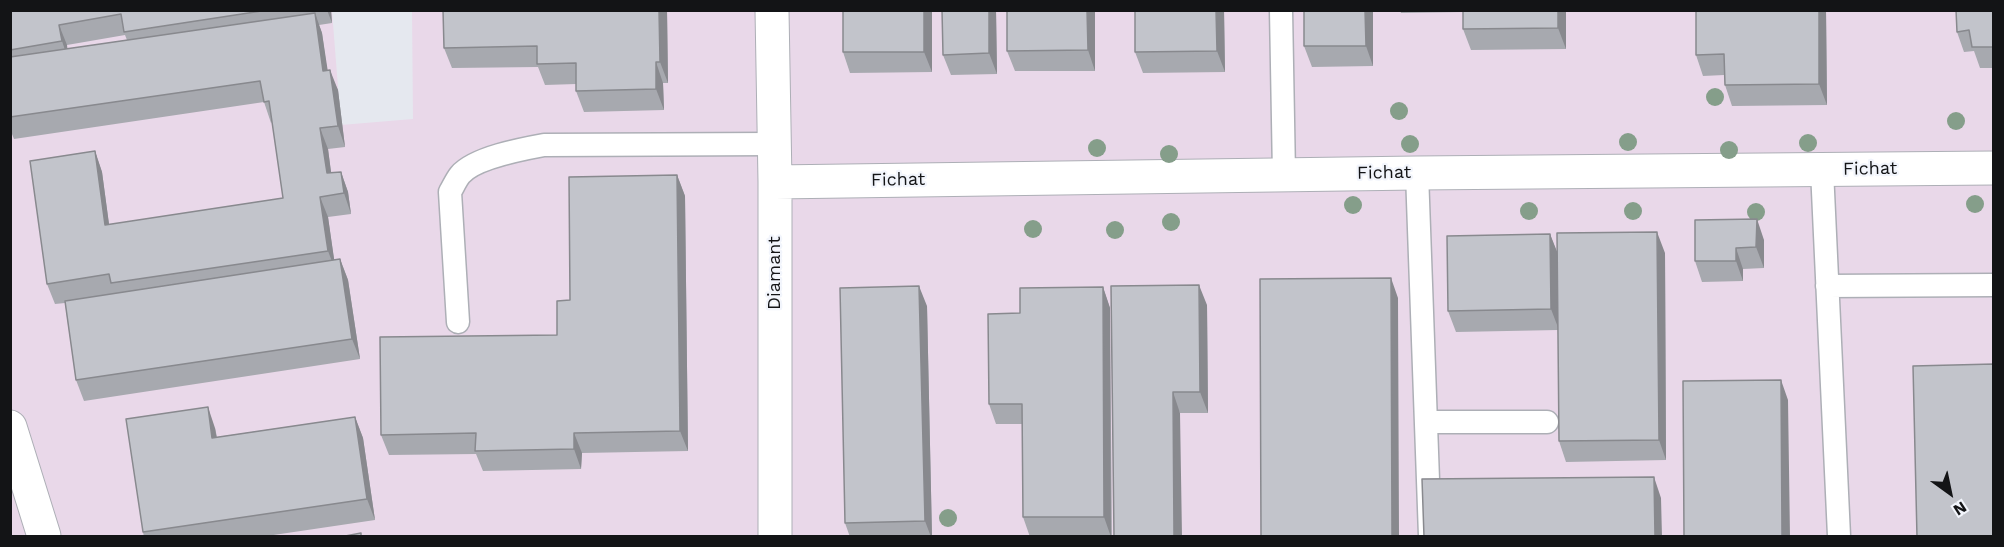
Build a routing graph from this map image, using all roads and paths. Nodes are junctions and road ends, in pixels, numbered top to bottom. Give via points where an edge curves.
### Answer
1 (772, 10) edge
2 (1281, 10) edge
3 (775, 144) junction
4 (1994, 168) edge
5 (1822, 170) junction
6 (1417, 173) junction
7 (1284, 175) junction
8 (775, 182) junction
9 (1994, 285) edge
10 (1827, 286) junction
11 (458, 322) dead end
12 (1426, 422) junction
13 (1547, 422) dead end
14 (10, 427) edge
15 (44, 537) edge
16 (775, 537) edge
17 (1430, 537) edge
18 (1839, 537) edge

1 - 3 street, Diamant
2 - 7 lane
3 - 8 street, Diamant
3 - 11 lane via 544,145 486,160 461,174 450,192
4 - 5 street, Fichat
5 - 6 street, Fichat
5 - 10 lane
6 - 7 street, Fichat
6 - 12 lane
7 - 8 street, Fichat
8 - 16 street, Diamant
9 - 10 lane
10 - 18 lane
12 - 13 lane
12 - 17 lane
14 - 15 street

